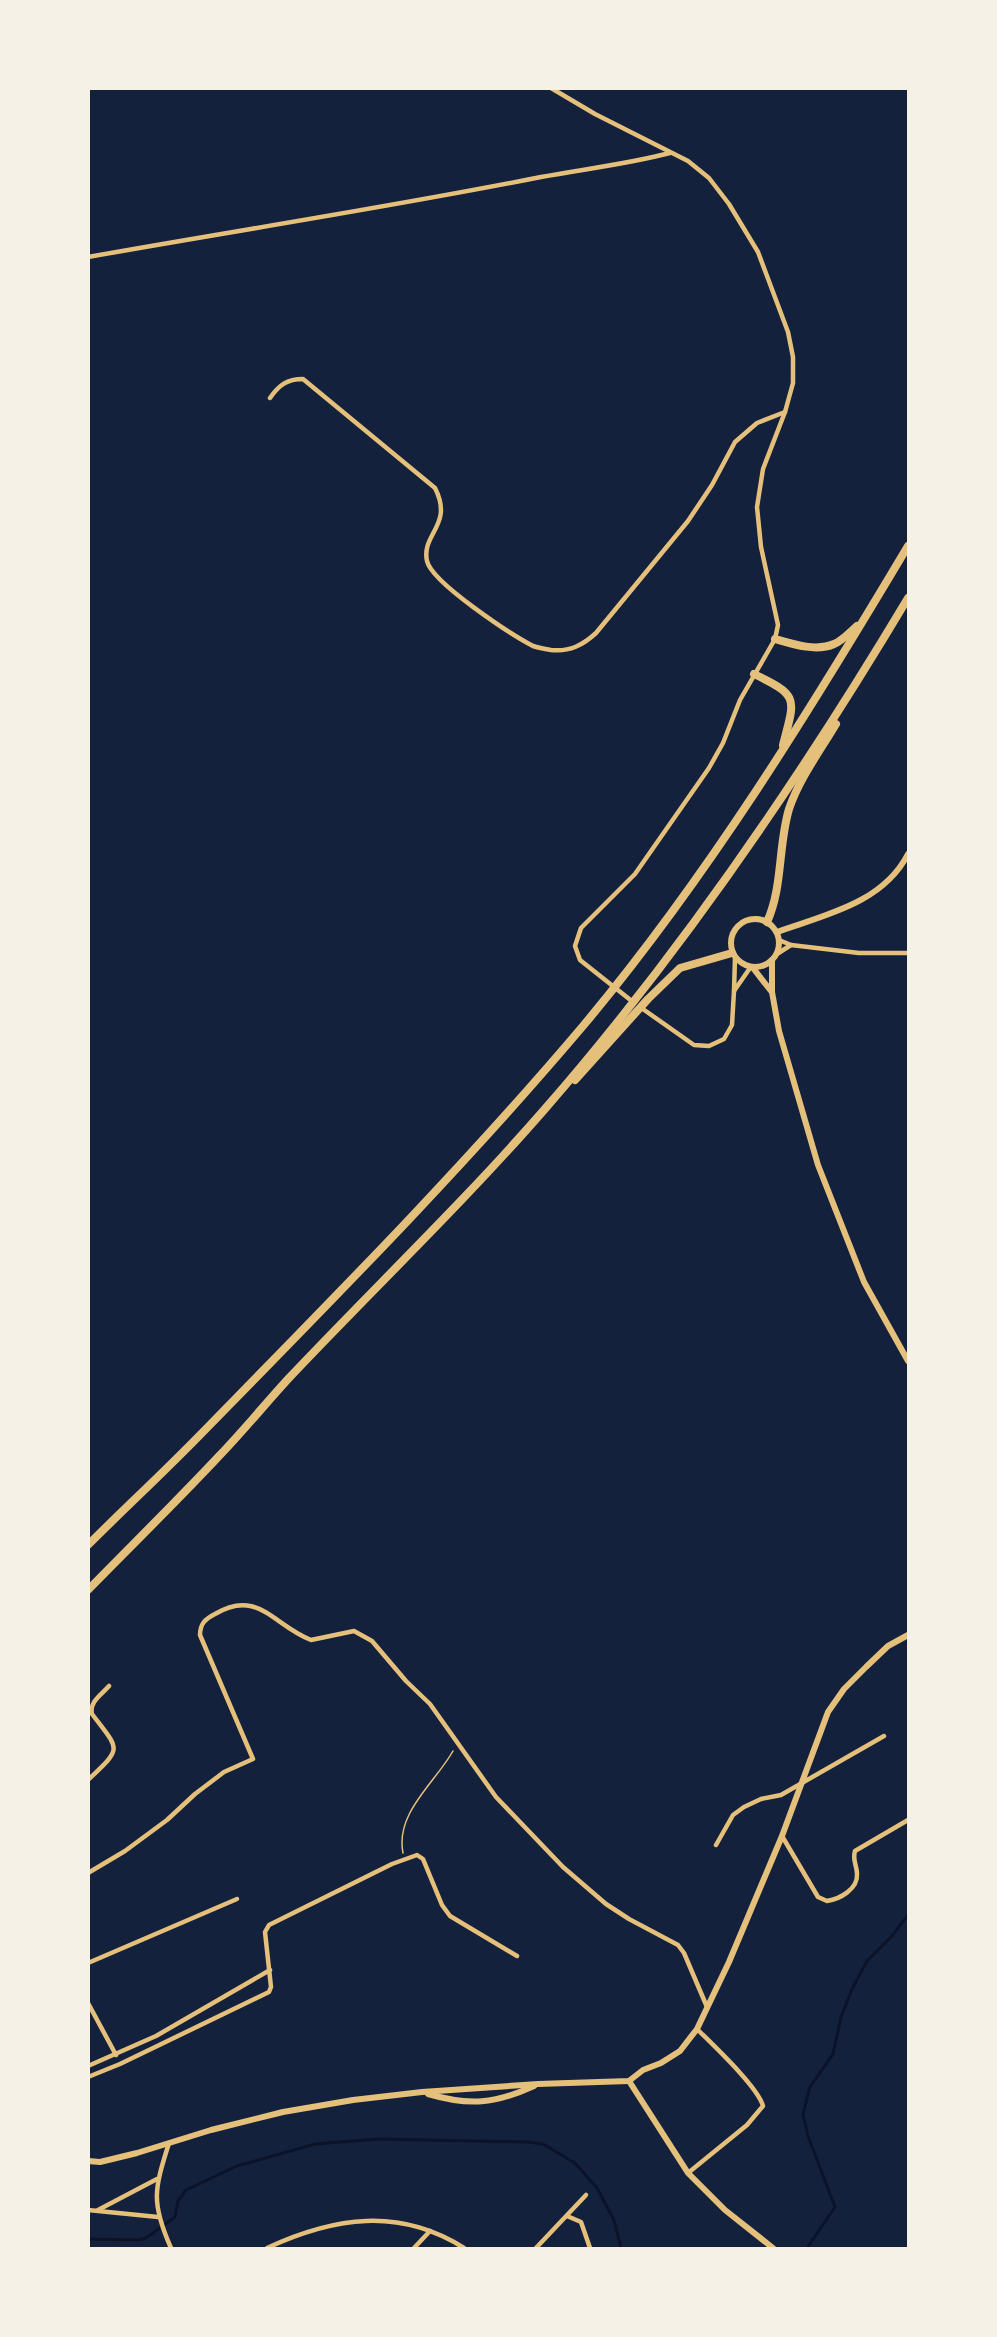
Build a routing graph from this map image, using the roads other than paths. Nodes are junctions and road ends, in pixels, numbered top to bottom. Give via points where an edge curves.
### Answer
1 (551, 88) edge
2 (670, 153) junction
3 (88, 257) edge
4 (270, 398) dead end
5 (785, 412) junction
6 (909, 546) edge
7 (909, 598) edge
8 (863, 622) junction
9 (775, 639) junction
10 (877, 650) junction
11 (754, 674) junction
12 (781, 754) junction
13 (909, 854) edge
14 (766, 922) junction
15 (778, 936) junction
16 (791, 945) junction
17 (909, 953) edge
18 (734, 956) junction
19 (775, 957) junction
20 (751, 968) junction
21 (734, 991) junction
22 (772, 992) junction
23 (547, 1108) junction
24 (909, 1361) edge
25 (88, 1545) edge
26 (88, 1590) edge
27 (909, 1635) edge
28 (109, 1686) dead end
29 (884, 1736) dead end
30 (88, 1780) edge
31 (801, 1782) junction
32 (909, 1820) edge
33 (782, 1836) junction
34 (716, 1845) dead end
35 (88, 1873) edge
36 (237, 1899) dead end
37 (518, 1956) dead end
38 (88, 1963) edge
39 (270, 1970) junction
40 (236, 1990) junction
41 (244, 2002) junction
42 (88, 2003) edge
43 (707, 2007) junction
44 (697, 2029) junction
45 (116, 2055) junction
46 (88, 2066) edge
47 (88, 2077) edge
48 (629, 2081) junction
49 (538, 2084) junction
50 (422, 2092) junction
51 (169, 2143) junction
52 (88, 2161) edge
53 (688, 2173) junction
54 (158, 2179) junction
55 (586, 2195) dead end
56 (88, 2210) edge
57 (98, 2210) junction
58 (567, 2216) junction
59 (158, 2217) junction
60 (430, 2231) junction
61 (171, 2248) edge
62 (267, 2248) edge
63 (414, 2248) edge
64 (464, 2248) edge
65 (536, 2248) edge
66 (590, 2248) edge
67 (773, 2248) edge

1 - 2 street
2 - 3 street
2 - 5 street via 688,161 708,178 758,252 788,332 793,357 793,383
4 - 5 street via 290,379 303,378 435,488 442,501 441,517 427,550 431,570 441,583 517,636 553,651 585,644 596,633 688,521 735,442 757,423
5 - 9 street via 763,469 757,507 761,547 778,625
6 - 8 highway
7 - 10 highway
8 - 9 highway via 833,645 794,645
8 - 12 highway
9 - 11 street
10 - 14 highway via 794,796 785,826 774,906
10 - 23 highway via 737,864
11 - 12 highway via 783,689 791,698 792,712
11 - 21 street via 720,750 704,775 635,874 581,928 575,946 586,966 694,1045 709,1046 724,1039 732,1025
12 - 25 highway via 640,954 524,1094 391,1239
13 - 15 street via 894,876 871,895
14 - 15 street
14 - 18 street via 752,919 739,925 731,938
15 - 16 street
15 - 19 street
16 - 17 street via 859,953
16 - 19 street
18 - 20 street
18 - 21 street
18 - 23 highway via 680,968
19 - 20 street via 767,965
19 - 22 street
20 - 21 street
20 - 22 street
22 - 24 street via 798,1099 841,1229 869,1292
23 - 26 highway via 476,1188
27 - 31 street via 888,1646 844,1689 828,1712
28 - 30 street via 91,1709 115,1746 112,1758
29 - 31 street
31 - 33 street
31 - 34 street via 781,1795 761,1799 738,1811
32 - 33 street via 855,1851 857,1880 843,1896 832,1901 818,1897
33 - 43 street
35 - 43 street via 125,1851 224,1772 253,1759 200,1628 224,1608 236,1604 258,1608 311,1640 354,1631 381,1650 430,1704 496,1797 563,1867 606,1904 678,1945
36 - 38 street
37 - 39 street via 450,1916 423,1859 417,1855 269,1924 265,1932
39 - 40 street
39 - 41 street via 269,1992
40 - 41 street
40 - 45 street
41 - 47 street
42 - 45 street
43 - 44 street
44 - 48 street via 680,2051
44 - 53 street via 751,2086 763,2106 747,2125
45 - 46 street
48 - 49 street
48 - 53 street
49 - 50 street
49 - 50 street via 482,2103 451,2101
50 - 51 street via 283,2112
51 - 52 street via 100,2162
51 - 54 street
53 - 67 street via 718,2204
54 - 57 street
54 - 59 street
55 - 58 street
56 - 57 street
57 - 59 street
58 - 65 street
58 - 66 street via 581,2222
59 - 61 street
60 - 62 street via 401,2222 360,2222 304,2232
60 - 63 street
60 - 64 street

